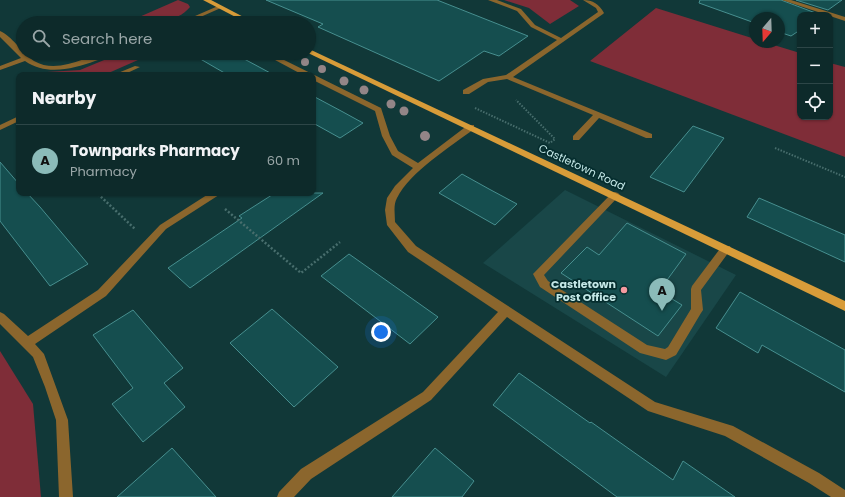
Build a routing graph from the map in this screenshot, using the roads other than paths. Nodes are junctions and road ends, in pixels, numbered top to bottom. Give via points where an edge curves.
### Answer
1 (206, 0) edge
2 (491, 0) edge
3 (586, 0) edge
4 (785, 0) edge
5 (220, 7) junction
6 (199, 16) edge
7 (238, 16) edge
8 (845, 19) edge
9 (0, 33) edge
10 (561, 40) junction
11 (16, 48) edge
12 (316, 53) edge
13 (21, 60) edge
14 (29, 60) edge
15 (91, 60) edge
16 (279, 60) edge
17 (137, 67) dead end
18 (0, 68) edge
19 (124, 72) edge
20 (303, 72) edge
21 (508, 77) junction
22 (316, 79) edge
23 (466, 92) dead end
24 (598, 115) junction
25 (16, 120) edge
26 (471, 127) junction
27 (0, 128) edge
28 (649, 136) dead end
29 (576, 138) dead end
30 (419, 168) junction
31 (615, 195) junction
32 (212, 196) edge
33 (726, 249) junction
34 (845, 306) edge
35 (506, 311) junction
36 (0, 317) edge
37 (27, 343) junction
38 (66, 497) edge
39 (284, 497) edge
40 (844, 497) edge

1 - 5 main road
2 - 10 street via 519,10 533,26
3 - 10 street via 598,7 601,13
4 - 8 street
5 - 6 street
5 - 7 main road
9 - 11 street
10 - 21 street
12 - 26 main road, Castletown Road
13 - 18 street
14 - 15 street via 34,64 55,68 76,66
16 - 20 street
17 - 19 street
21 - 23 street via 485,80
21 - 24 street
22 - 30 street via 378,110 386,136 395,153
24 - 28 street
24 - 29 street
25 - 27 street
26 - 30 street
26 - 31 main road, Castletown Road
30 - 35 street via 401,185 391,200 390,223 412,249
31 - 33 main road, Castletown Road
31 - 33 street via 538,274 544,284 644,349 666,355 672,351 697,310 696,290
32 - 37 street via 163,227 102,292
33 - 34 main road, Castletown Road
35 - 39 street via 427,396 306,474
35 - 40 street via 652,407 728,431
36 - 37 street
37 - 38 street via 38,354 62,420

